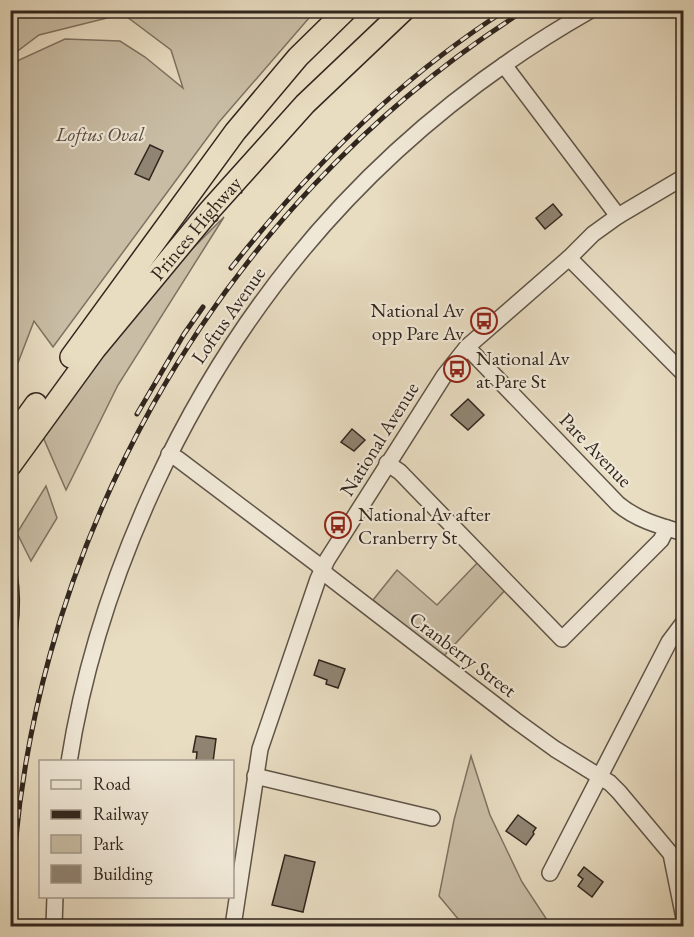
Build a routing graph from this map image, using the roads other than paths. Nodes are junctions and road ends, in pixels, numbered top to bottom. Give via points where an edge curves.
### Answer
1 (346, 10) edge
2 (384, 10) edge
3 (404, 10) edge
4 (591, 10) edge
5 (504, 65) junction
6 (305, 104) junction
7 (684, 177) edge
8 (618, 216) junction
9 (569, 258) junction
10 (467, 347) junction
11 (684, 374) edge
12 (10, 440) edge
13 (169, 454) junction
14 (387, 463) junction
15 (10, 466) edge
16 (666, 528) junction
17 (684, 533) edge
18 (323, 569) junction
19 (684, 622) edge
20 (69, 760) edge
21 (255, 776) junction
22 (600, 777) junction
23 (432, 818) dead end
24 (678, 861) edge
25 (550, 873) dead end
26 (55, 898) edge
27 (684, 918) edge
28 (54, 927) edge
29 (232, 927) edge

1 - 12 highway, Princes Highway via 298,57 235,132
2 - 6 highway via 332,65
3 - 6 highway, Princes Highway
4 - 5 street, Loftus Avenue
5 - 8 street
5 - 13 street, Loftus Avenue via 400,148 318,230 226,352
6 - 15 highway, Princes Highway via 134,299
7 - 8 street, National Avenue
8 - 9 street, National Avenue
9 - 10 street, National Avenue
9 - 11 street
10 - 14 street, National Avenue
10 - 16 street, Pare Avenue via 618,504 630,514
13 - 18 street, Cranberry Street
13 - 20 street, Loftus Avenue via 123,558 105,610
14 - 16 street via 562,639 653,549
14 - 18 street, National Avenue
16 - 17 street, Pare Avenue
18 - 21 street, National Avenue via 268,724
18 - 22 street, Cranberry Street via 515,720
19 - 22 street via 669,642
21 - 23 street
21 - 29 street, National Avenue
22 - 24 street, Cranberry Street via 619,792
22 - 25 street
24 - 27 street, Cranberry Street
26 - 28 street

